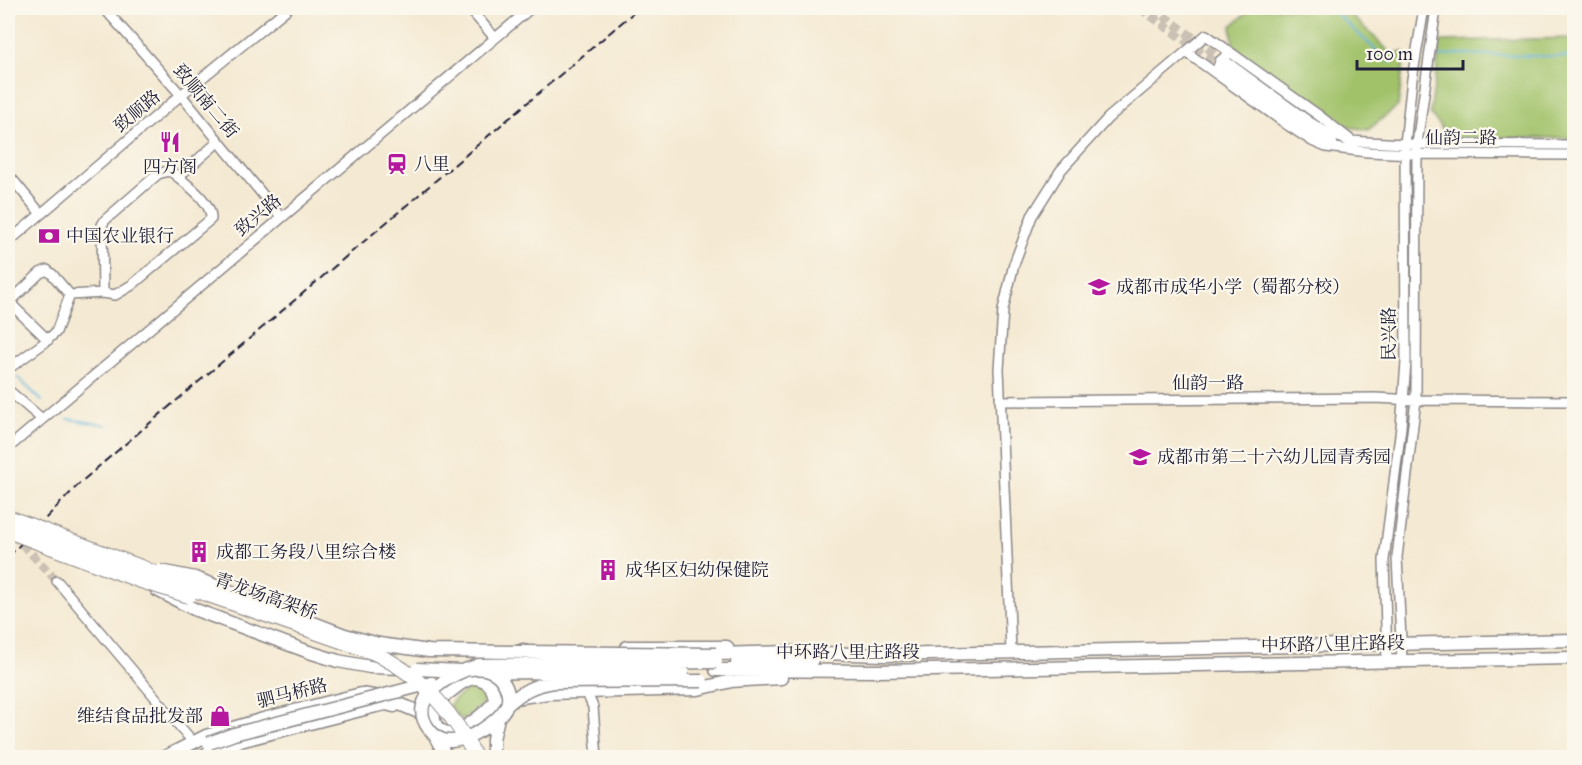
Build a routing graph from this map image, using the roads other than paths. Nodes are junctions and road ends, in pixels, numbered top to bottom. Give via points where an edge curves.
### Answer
1 (104, 8) edge
2 (288, 8) edge
3 (468, 8) edge
4 (531, 8) edge
5 (1424, 8) edge
6 (1436, 8) edge
7 (495, 38) junction
8 (1186, 52) junction
9 (1230, 53) junction
10 (1223, 68) junction
11 (181, 95) junction
12 (218, 142) junction
13 (1350, 145) junction
14 (1575, 145) edge
15 (1404, 149) junction
16 (1416, 149) junction
17 (1575, 155) edge
18 (8, 174) edge
19 (178, 177) junction
20 (41, 214) junction
21 (280, 218) junction
22 (8, 242) edge
23 (103, 293) junction
24 (70, 295) junction
25 (48, 339) junction
26 (8, 369) edge
27 (8, 390) edge
28 (1403, 399) junction
29 (1416, 400) junction
30 (1000, 401) junction
31 (1575, 401) edge
32 (42, 419) junction
33 (8, 448) edge
34 (8, 517) edge
35 (8, 531) edge
36 (139, 574) junction
37 (57, 582) tunnel mouth
38 (1575, 640) edge
39 (1387, 644) junction
40 (1401, 644) junction
41 (1011, 651) junction
42 (790, 652) junction
43 (885, 655) junction
44 (1575, 658) edge
45 (1388, 661) junction
46 (1402, 661) junction
47 (716, 662) junction
48 (878, 671) junction
49 (466, 674) junction
50 (446, 679) junction
51 (736, 680) junction
52 (586, 692) junction
53 (501, 704) junction
54 (498, 718) junction
55 (435, 727) junction
56 (194, 742) junction
57 (176, 752) junction
58 (208, 752) edge
59 (163, 758) edge
60 (449, 758) edge
61 (468, 758) edge
62 (476, 758) edge
63 (494, 758) edge
64 (597, 758) edge

1 - 11 street, 致顺南二街
2 - 11 street, 致顺路
3 - 7 street
4 - 7 street, 致兴路
5 - 15 street, 民兴路
6 - 16 street, 民兴路
7 - 21 street, 致兴路
8 - 9 street via 1206,35
8 - 10 street, 仙韵二路
8 - 30 street via 1108,118 1061,170 1032,216 1014,264 1003,310
9 - 10 street via 1220,61
9 - 13 street via 1321,117
10 - 13 street, 仙韵二路
10 - 13 street, 仙韵二路 via 1311,141 1326,147
11 - 12 street, 致顺南二街
11 - 20 street, 致顺路
12 - 19 street
12 - 21 street, 致顺南二街
13 - 15 street, 仙韵二路
14 - 16 street, 仙韵二路
15 - 16 street, 仙韵二路
15 - 28 street, 民兴路
16 - 17 street, 仙韵二路
16 - 29 street, 民兴路
18 - 20 street
19 - 23 street via 168,171 158,174 105,220
19 - 23 street via 207,204 211,219 132,285 115,295
20 - 22 street, 致顺路
21 - 32 street, 致兴路
23 - 24 street
24 - 25 street via 56,332
24 - 25 street via 47,270 12,300 13,306
25 - 26 street
27 - 32 street
28 - 29 street, 仙韵一路
28 - 30 street, 仙韵一路
28 - 39 street, 民兴路 via 1383,560
29 - 31 street, 仙韵一路
29 - 40 street, 民兴路 via 1397,557
30 - 41 street
32 - 33 street, 致兴路
34 - 36 highway, 青龙场高架桥, bridge
35 - 36 highway, 青龙场高架桥, bridge
36 - 47 main road, 中环路八里庄路段, bridge via 195,578 345,635 400,648
36 - 47 main road, 中环路八里庄路段, bridge via 196,610 309,652 370,667 604,673
36 - 61 highway, 青龙场高架桥, bridge via 384,667 419,692
36 - 62 highway, 青龙场高架桥, bridge via 382,657 434,696
37 - 56 street
38 - 40 main road, 中环路八里庄路段
39 - 40 main road, 中环路八里庄路段
39 - 41 main road, 中环路八里庄路段
39 - 45 street, 民兴路
40 - 46 street, 民兴路
41 - 43 main road, 中环路八里庄路段
42 - 43 main road, 中环路八里庄路段
42 - 47 main road, 中环路八里庄路段
42 - 49 main road via 764,646 528,648
43 - 47 main road
44 - 46 main road, 中环路八里庄路段
45 - 46 main road, 中环路八里庄路段
45 - 48 main road, 中环路八里庄路段
47 - 48 main road, 中环路八里庄路段
47 - 49 main road, bridge via 484,664
48 - 51 main road
49 - 50 main road, bridge
49 - 53 main road, bridge via 477,668 499,677 507,693
49 - 55 main road via 439,700 434,712
50 - 55 main road, bridge via 427,697 421,710
50 - 58 main road, bridge via 234,734
51 - 52 main road via 698,689
51 - 53 main road, bridge via 554,682 539,684
52 - 53 main road via 548,693
52 - 64 street via 593,707
53 - 54 main road, bridge
53 - 55 main road via 453,731
53 - 63 main road
54 - 55 main road, bridge via 470,737 449,742
54 - 63 main road, bridge
55 - 56 main road, 驷马桥路 via 385,698 361,694
55 - 58 main road via 386,704
55 - 60 main road, bridge
56 - 57 main road, 驷马桥路
57 - 58 main road
57 - 59 main road, 驷马桥路

